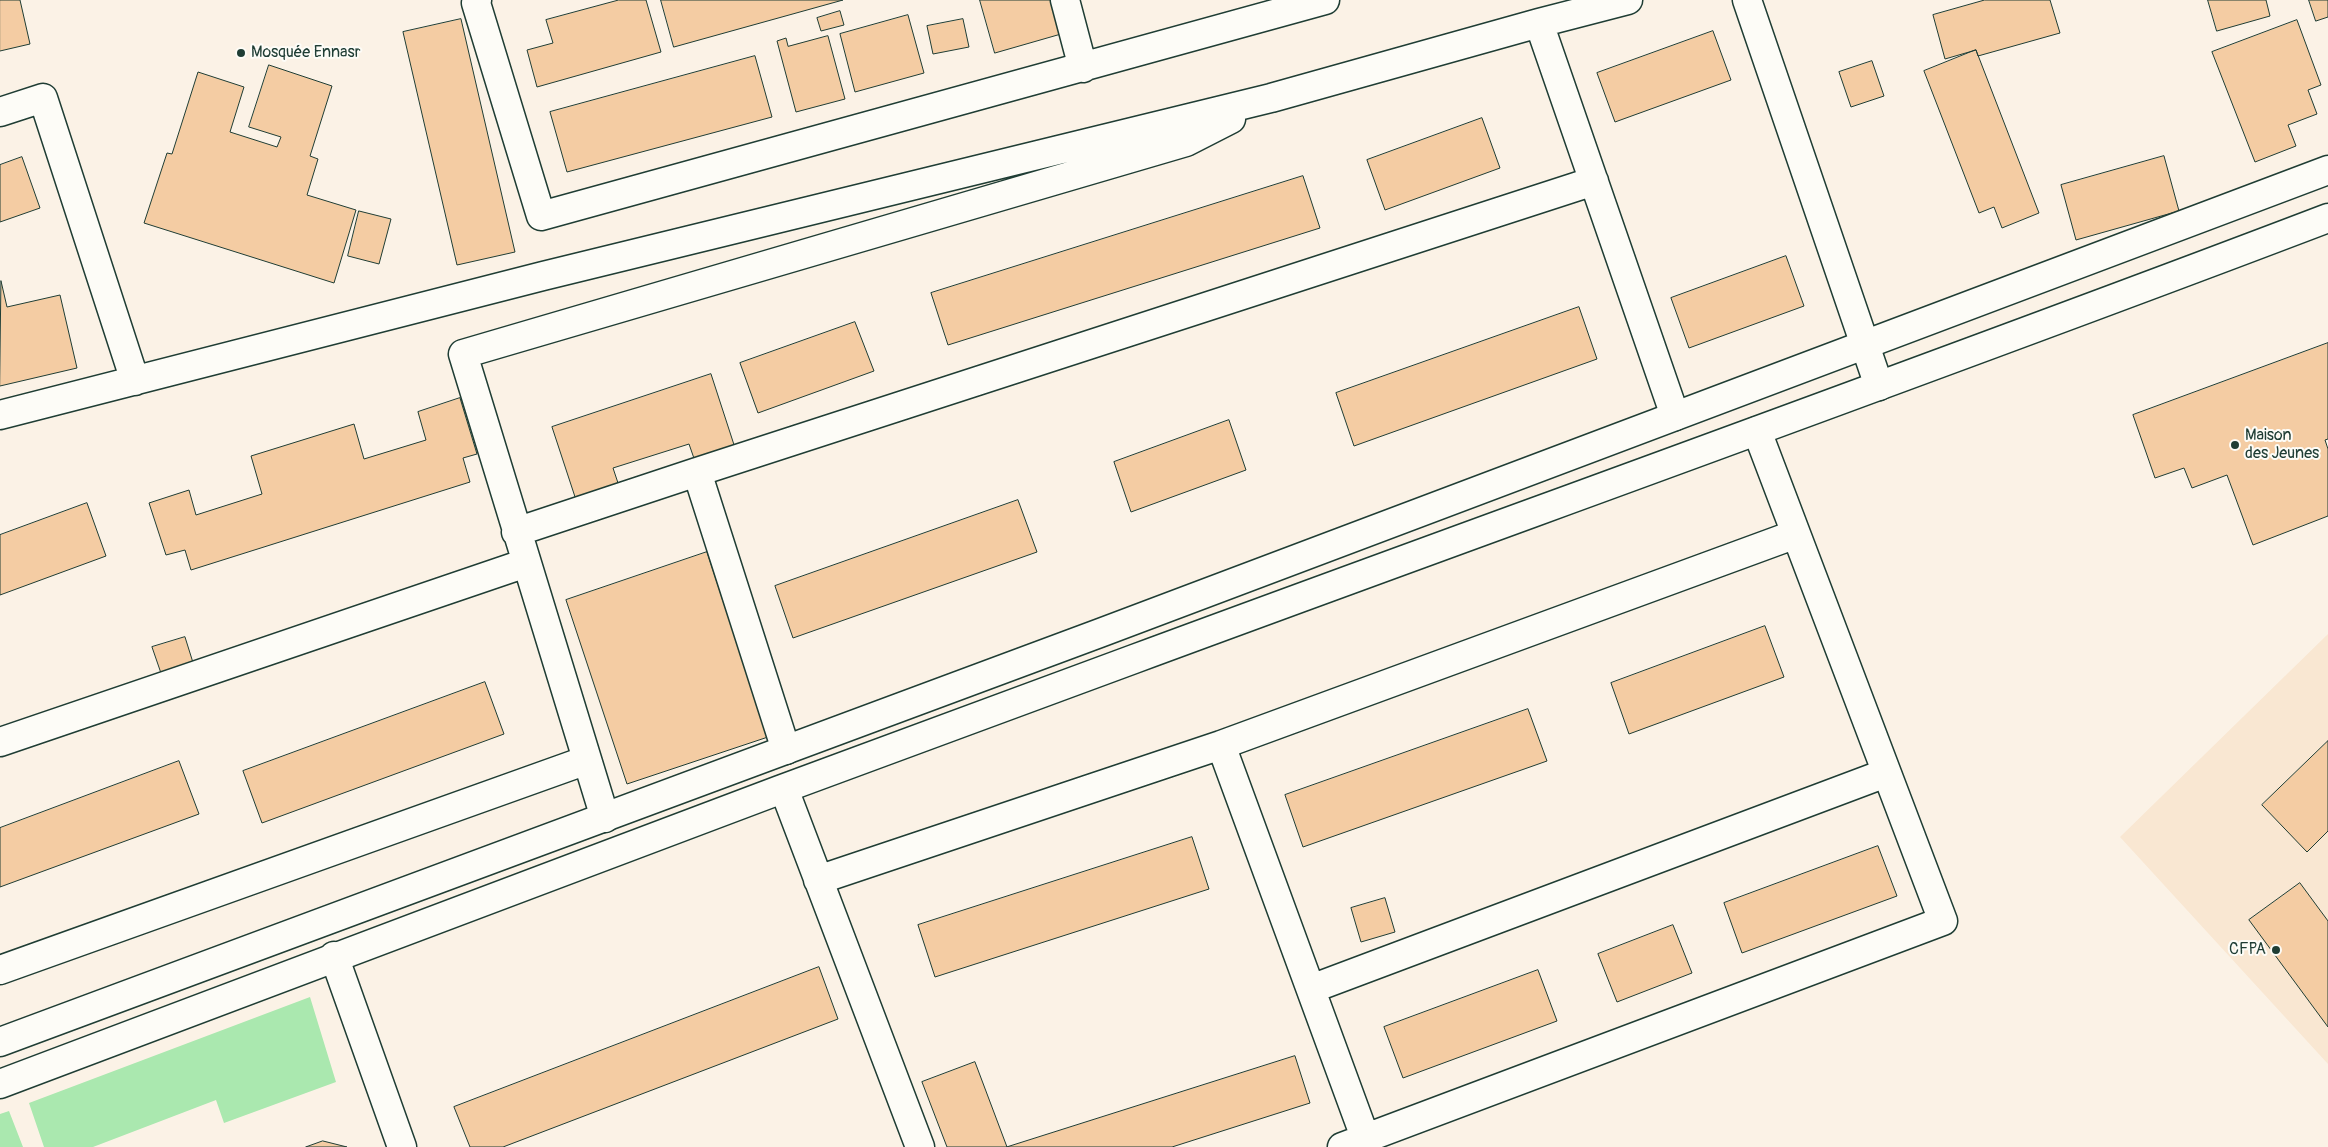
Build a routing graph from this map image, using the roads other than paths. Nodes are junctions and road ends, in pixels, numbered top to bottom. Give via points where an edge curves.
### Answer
1 (1066, 0) edge
2 (1325, 0) edge
3 (1628, 0) edge
4 (1747, 0) edge
5 (480, 1) edge
6 (1539, 23) junction
7 (1083, 68) junction
8 (1271, 98) junction
9 (0, 112) edge
10 (2328, 170) edge
11 (1594, 181) junction
12 (2328, 218) edge
13 (1864, 345) junction
14 (134, 381) junction
15 (1879, 386) junction
16 (0, 415) edge
17 (1675, 416) junction
18 (1756, 431) junction
19 (697, 472) junction
20 (516, 532) junction
21 (1796, 534) junction
22 (526, 563) junction
23 (0, 742) edge
24 (1221, 745) junction
25 (786, 750) junction
26 (587, 760) junction
27 (1886, 773) junction
28 (784, 789) junction
29 (605, 818) junction
30 (818, 880) junction
31 (334, 956) junction
32 (0, 970) edge
33 (1311, 989) junction
34 (0, 1042) edge
35 (0, 1084) edge
36 (1354, 1143) edge
37 (402, 1147) edge
38 (920, 1147) edge

1 - 7 street
2 - 7 street
3 - 6 street
4 - 13 street
5 - 7 street via 541,216
6 - 8 street
6 - 11 street
8 - 14 street via 543,276
8 - 20 street via 1186,142 463,354
9 - 14 street via 43,98
10 - 13 street
11 - 17 street
11 - 19 street
12 - 15 street
13 - 15 street
13 - 17 street
14 - 16 street
15 - 18 street
17 - 25 street
18 - 21 street
18 - 28 street
19 - 20 street
19 - 25 street
20 - 22 street
21 - 24 street
21 - 27 street
22 - 23 street
22 - 26 street
24 - 30 street
24 - 33 street
25 - 29 street
26 - 29 street
26 - 32 street
27 - 33 street
27 - 36 street via 1943,921
28 - 30 street
28 - 31 street
29 - 34 street
30 - 38 street
31 - 35 street
31 - 37 street
33 - 36 street

